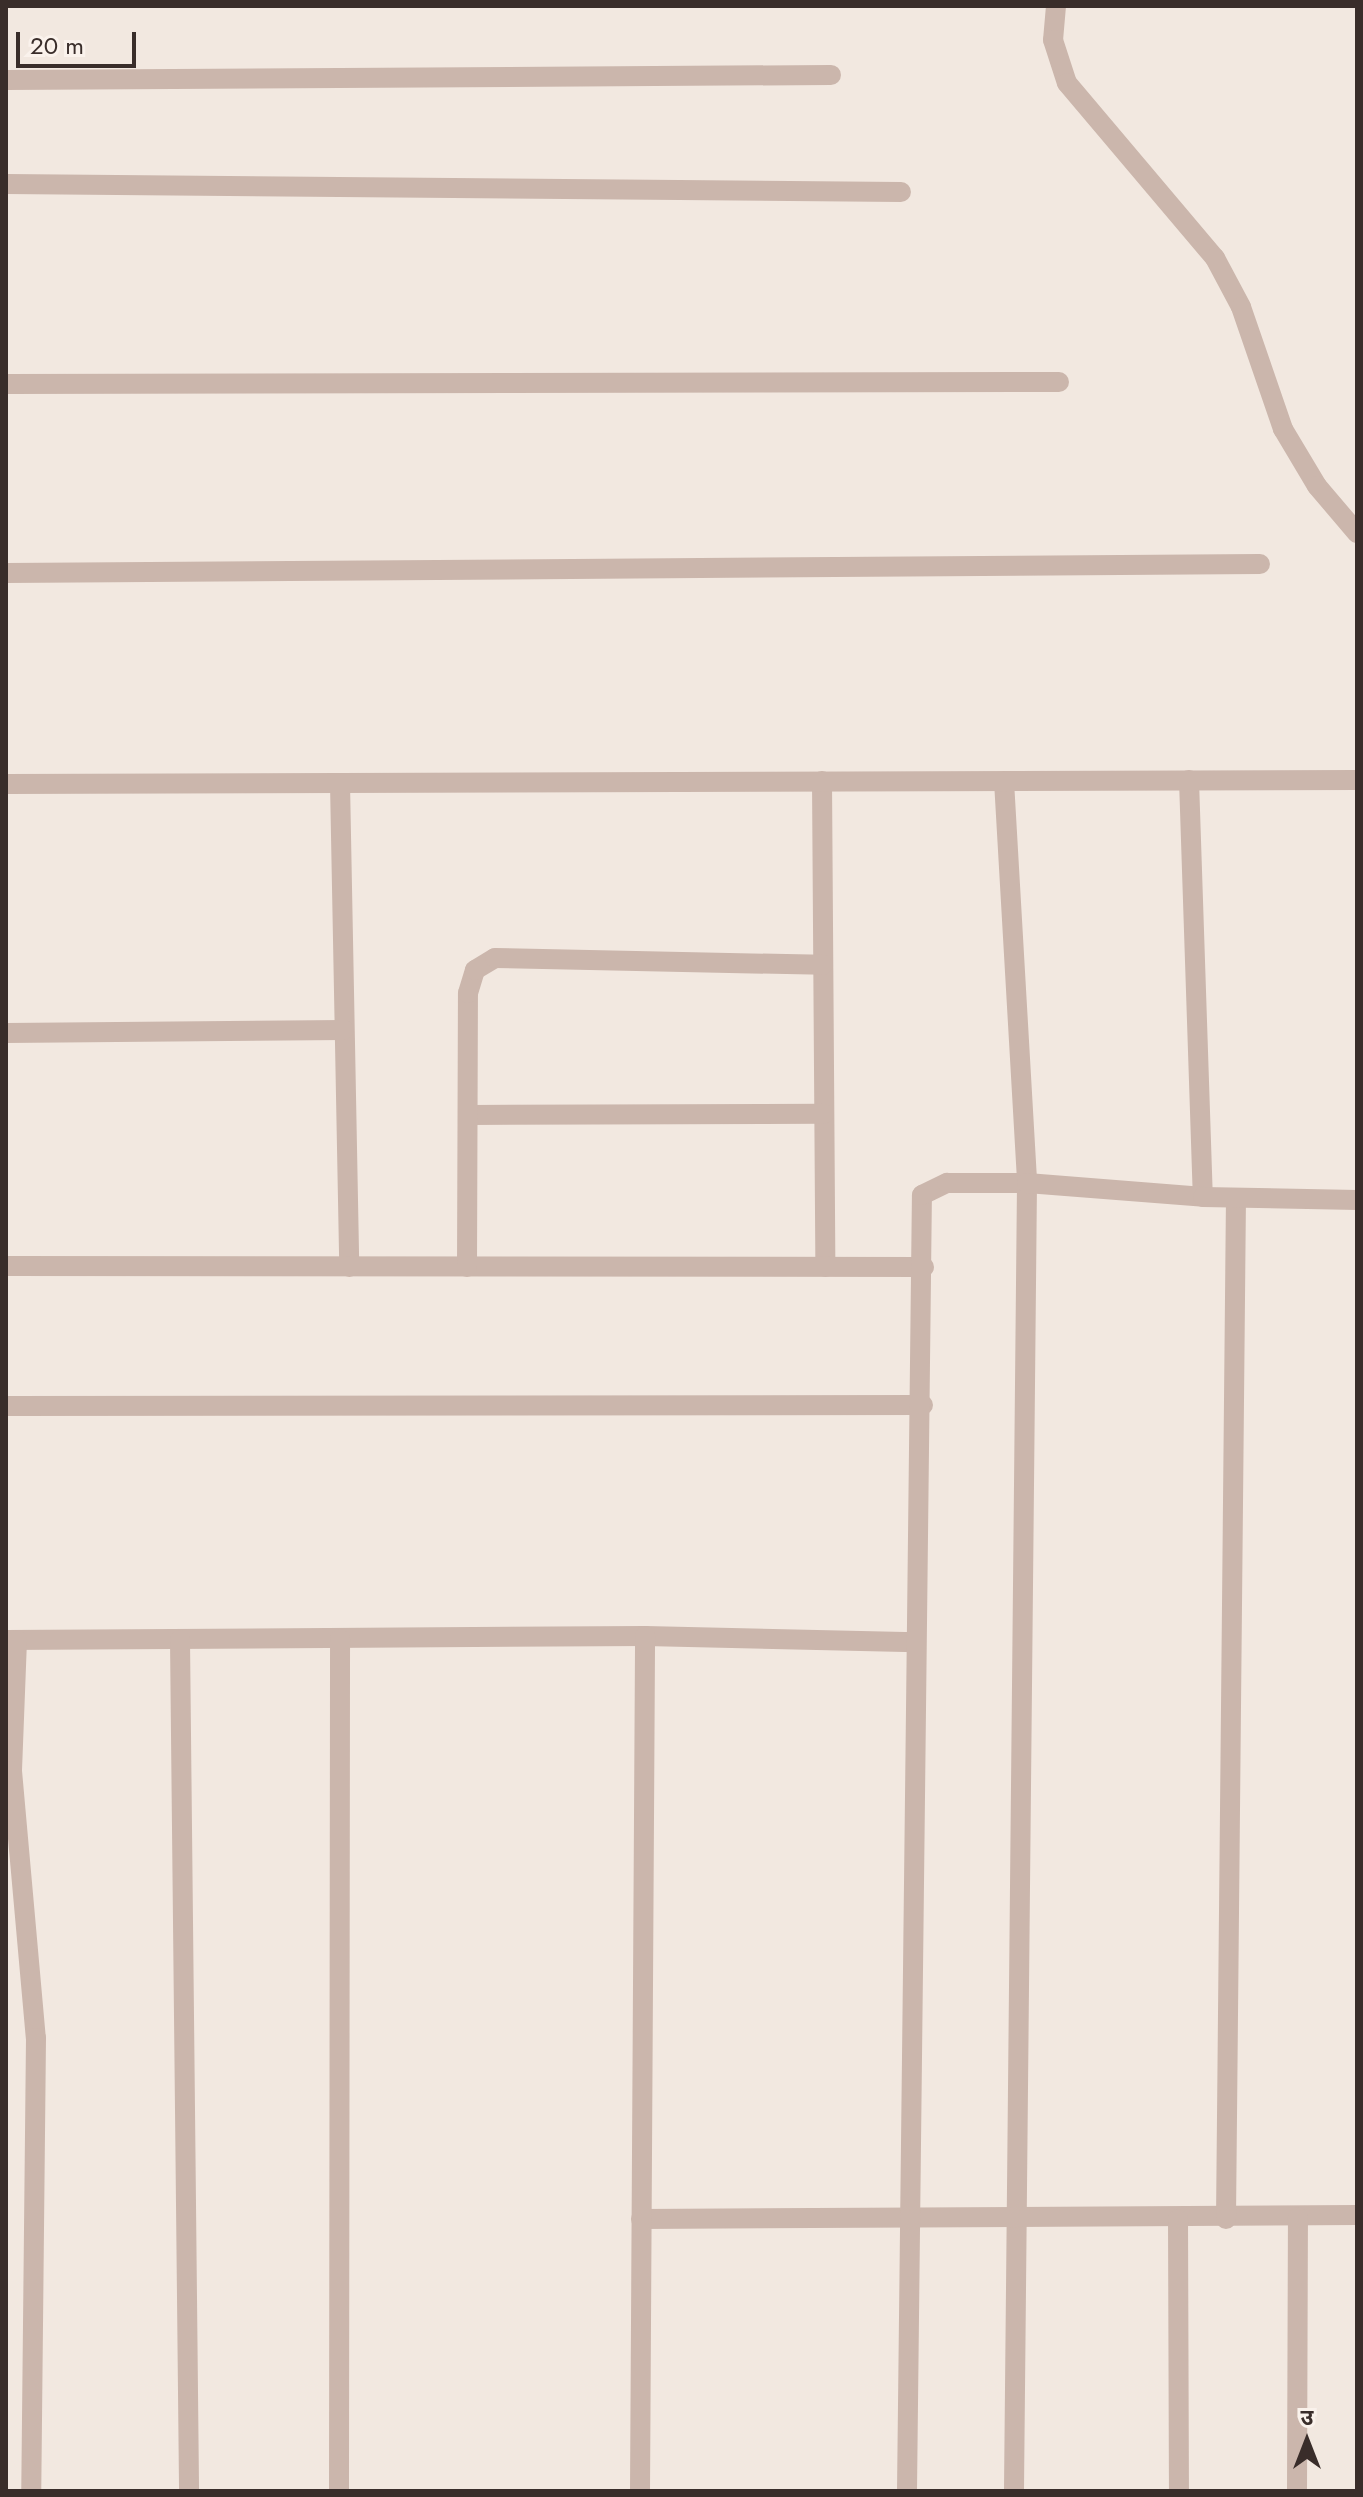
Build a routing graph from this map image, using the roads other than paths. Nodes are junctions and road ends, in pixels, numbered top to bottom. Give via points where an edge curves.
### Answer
1 (1056, 6) edge
2 (831, 75) dead end
3 (6, 80) edge
4 (6, 184) edge
5 (901, 192) dead end
6 (1059, 382) dead end
7 (6, 384) edge
8 (1357, 533) edge
9 (1260, 564) dead end
10 (6, 573) edge
11 (1189, 780) junction
12 (1357, 780) edge
13 (822, 781) junction
14 (1004, 781) junction
15 (340, 783) junction
16 (6, 784) edge
17 (823, 965) junction
18 (344, 1030) junction
19 (6, 1033) edge
20 (824, 1114) junction
21 (471, 1115) junction
22 (1027, 1183) junction
23 (1203, 1197) junction
24 (1236, 1198) junction
25 (1357, 1200) edge
26 (6, 1266) edge
27 (349, 1267) junction
28 (467, 1267) junction
29 (825, 1267) junction
30 (924, 1267) junction
31 (923, 1405) junction
32 (6, 1406) edge
33 (645, 1636) junction
34 (340, 1639) junction
35 (12, 1640) edge
36 (180, 1640) junction
37 (916, 1642) junction
38 (1357, 2215) edge
39 (1013, 2217) junction
40 (1298, 2217) junction
41 (910, 2218) junction
42 (641, 2219) junction
43 (1178, 2219) junction
44 (1226, 2219) junction
45 (31, 2491) edge
46 (189, 2491) edge
47 (339, 2491) edge
48 (640, 2491) edge
49 (907, 2491) edge
50 (1014, 2491) edge
51 (1179, 2491) edge
52 (1297, 2491) edge

1 - 8 street via 1053,40 1067,83 1215,258 1241,307 1283,429 1317,486
2 - 3 street
4 - 5 street
6 - 7 street
9 - 10 street
11 - 12 street
11 - 14 street
11 - 23 street
13 - 14 street
13 - 15 street
13 - 17 street
14 - 22 street
15 - 16 street
15 - 18 street
17 - 20 street
17 - 21 street via 495,958 475,970 468,993
18 - 19 street
18 - 27 street
20 - 21 street
20 - 29 street
21 - 28 street
22 - 23 street
22 - 30 street via 947,1183 922,1195
22 - 39 street
23 - 24 street
24 - 25 street
24 - 44 street
26 - 27 street
27 - 28 street
28 - 29 street
29 - 30 street
30 - 31 street
31 - 32 street
31 - 37 street
33 - 34 street
33 - 37 street
33 - 42 street
34 - 36 street
34 - 47 street
35 - 36 street
35 - 45 street via 12,1771 36,2038
36 - 46 street
37 - 41 street
38 - 40 street
39 - 41 street
39 - 43 street
39 - 50 street
40 - 44 street
40 - 52 street
41 - 42 street
41 - 49 street
42 - 48 street
43 - 44 street
43 - 51 street

